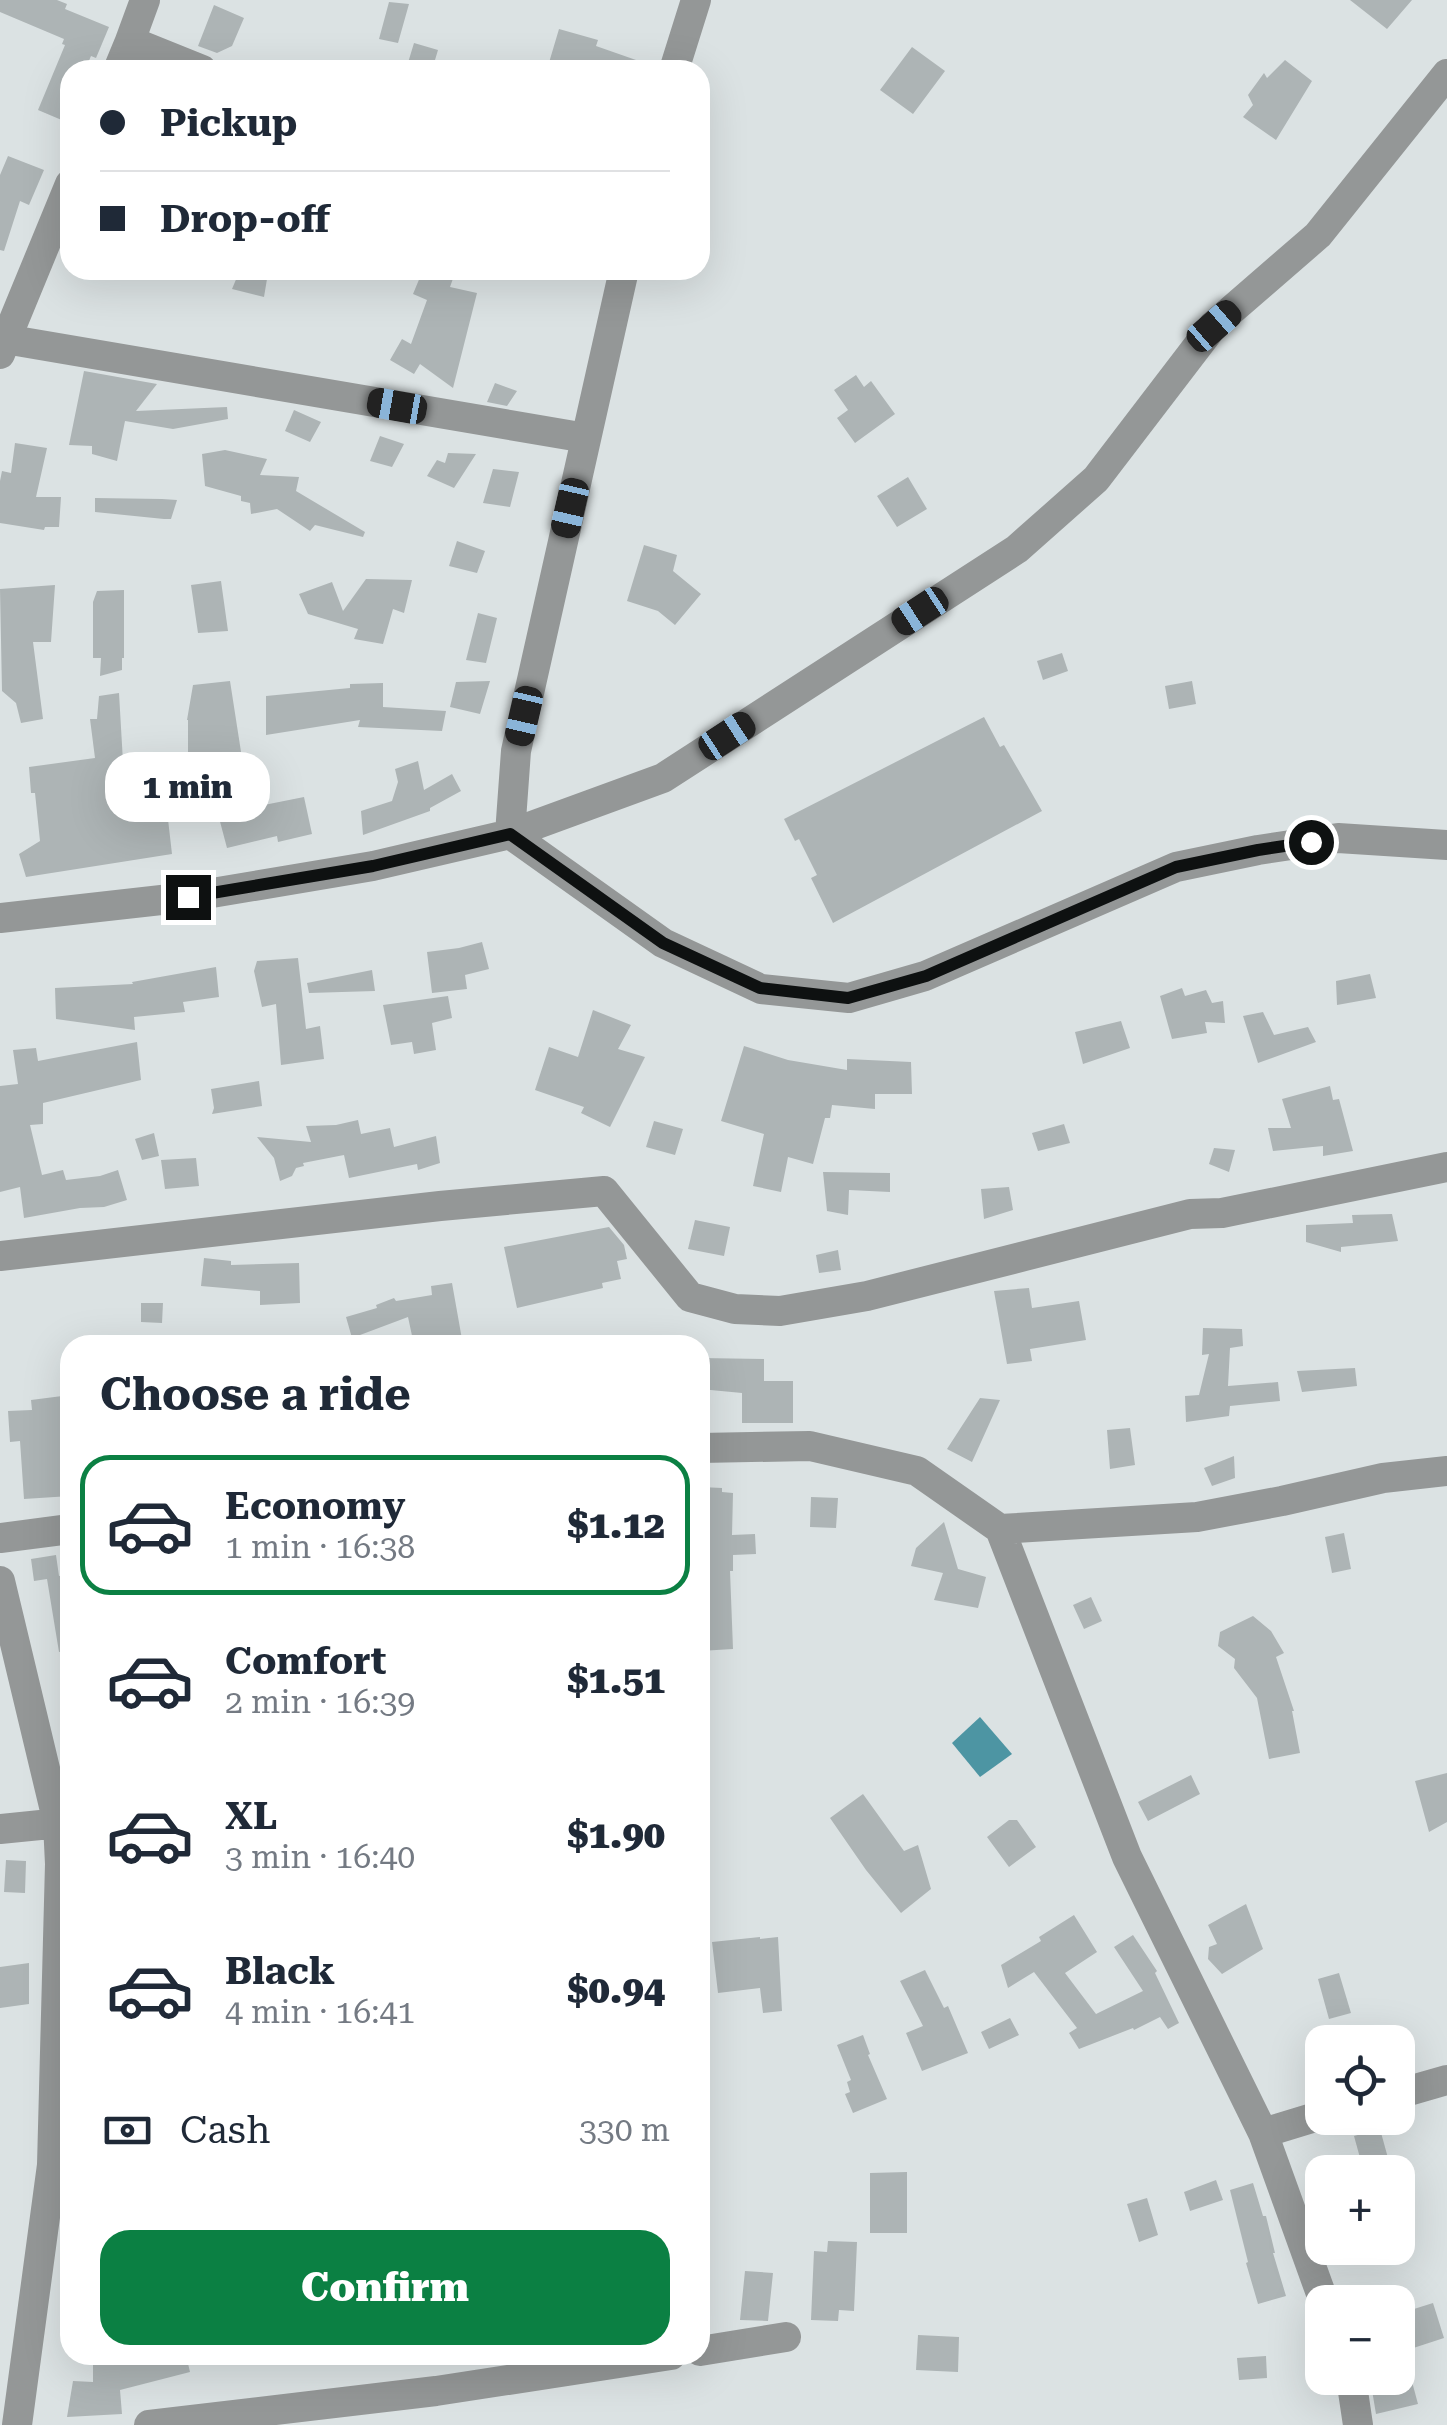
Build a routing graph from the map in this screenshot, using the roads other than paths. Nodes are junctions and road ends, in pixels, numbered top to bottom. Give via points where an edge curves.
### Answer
1 (146, 0) edge
2 (696, 0) edge
3 (130, 42) junction
4 (122, 60) edge
5 (176, 60) edge
6 (677, 60) edge
7 (1447, 74) edge
8 (60, 208) edge
9 (622, 280) edge
10 (2, 346) edge
11 (586, 438) junction
12 (510, 834) junction
13 (1447, 845) edge
14 (0, 918) edge
15 (1447, 1167) edge
16 (0, 1256) edge
17 (710, 1448) edge
18 (1447, 1471) edge
19 (1000, 1529) junction
20 (60, 1531) edge
21 (0, 1538) edge
22 (0, 1582) edge
23 (60, 1807) edge
24 (60, 1822) edge
25 (0, 1829) edge
26 (60, 1870) edge
27 (1447, 2080) edge
28 (1415, 2089) edge
29 (1305, 2121) edge
30 (1263, 2132) junction
31 (1318, 2285) edge
32 (786, 2337) dead end
33 (710, 2348) edge
34 (606, 2365) edge
35 (1354, 2395) edge
36 (17, 2425) edge
37 (149, 2425) edge
38 (1358, 2425) edge

1 - 3 street
2 - 6 street
3 - 4 street
3 - 5 street
7 - 12 street via 1318,234 1214,326 1096,478 1017,548 663,778
8 - 10 street
9 - 11 street
10 - 11 street
11 - 12 street via 516,751
12 - 13 street via 663,943 760,988 848,998 926,976 1176,867 1338,838
12 - 14 street via 373,866 188,897
15 - 16 street via 1190,1214 868,1296 780,1310 736,1309 690,1296 604,1191
17 - 19 street via 810,1446 917,1470
18 - 19 street via 1198,1516
19 - 30 street via 1127,1857
20 - 21 street
22 - 23 street
24 - 25 street
26 - 36 street via 52,2166
27 - 28 street
29 - 30 street
30 - 31 street
32 - 33 street
34 - 37 street
35 - 38 street

